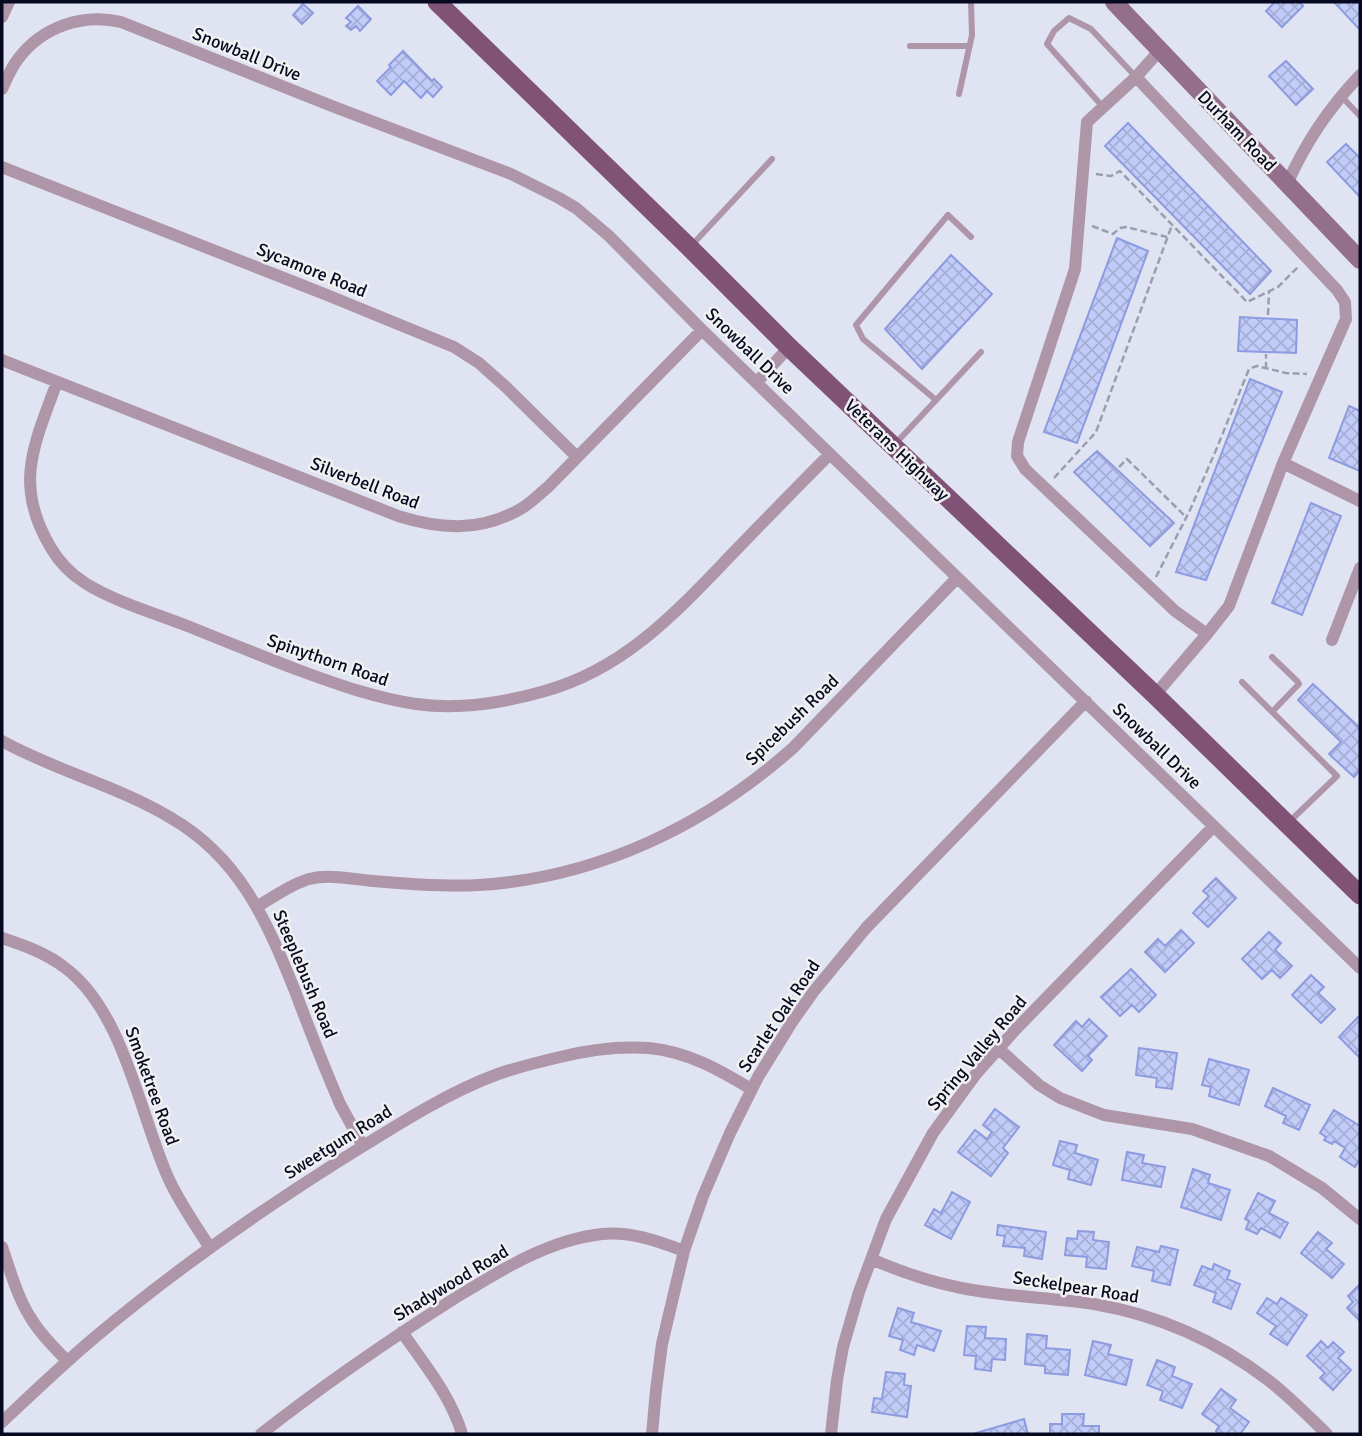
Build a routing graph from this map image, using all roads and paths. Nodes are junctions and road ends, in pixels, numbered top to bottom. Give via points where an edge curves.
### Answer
1 (9, 2) edge
2 (437, 2) edge
3 (971, 2) edge
4 (1114, 2) edge
5 (2, 17) edge
6 (910, 46) dead end
7 (969, 46) junction
8 (1160, 51) junction
9 (1360, 75) edge
10 (1136, 76) junction
11 (2, 89) edge
12 (959, 94) dead end
13 (1341, 96) junction
14 (1103, 107) junction
15 (1360, 116) edge
16 (772, 159) dead end
17 (2, 167) edge
18 (1083, 171) junction
19 (1287, 184) junction
20 (1079, 225) junction
21 (1172, 225) junction
22 (971, 237) dead end
23 (1167, 237) junction
24 (689, 247) junction
25 (1307, 258) junction
26 (1360, 260) edge
27 (1269, 291) junction
28 (1268, 315) dead end
29 (702, 330) junction
30 (789, 347) junction
31 (981, 352) dead end
32 (1266, 354) dead end
33 (2, 360) edge
34 (1266, 369) junction
35 (1321, 376) junction
36 (57, 382) junction
37 (757, 382) junction
38 (936, 400) junction
39 (893, 446) junction
40 (830, 454) junction
41 (577, 457) junction
42 (1283, 463) junction
43 (1119, 467) dead end
44 (1045, 488) junction
45 (1360, 501) edge
46 (1186, 517) junction
47 (1360, 568) edge
48 (957, 578) junction
49 (1148, 586) junction
50 (1207, 634) junction
51 (1332, 640) dead end
52 (1272, 657) dead end
53 (1242, 682) dead end
54 (1155, 695) junction
55 (1086, 701) junction
56 (1272, 712) junction
57 (2, 741) edge
58 (1287, 824) junction
59 (1214, 826) junction
60 (1360, 895) edge
61 (258, 906) junction
62 (2, 937) edge
63 (1360, 968) edge
64 (998, 1048) junction
65 (751, 1089) junction
66 (363, 1146) junction
67 (1360, 1219) edge
68 (2, 1247) edge
69 (210, 1248) junction
70 (684, 1251) junction
71 (871, 1259) junction
72 (401, 1332) junction
73 (67, 1361) junction
74 (2, 1422) edge
75 (261, 1434) edge
76 (462, 1434) edge
77 (652, 1434) edge
78 (831, 1434) edge
79 (1327, 1434) edge

1 - 5 street
2 - 24 main road, Veterans Highway
3 - 7 lane
4 - 8 main road, Durham Road
6 - 7 lane
7 - 12 lane
8 - 10 street
8 - 19 main road, Durham Road
9 - 13 street
10 - 14 street
10 - 14 lane via 1091,29 1069,18 1054,31 1046,44
10 - 25 street
11 - 29 street, Snowball Drive via 19,57 50,31 95,19 121,22 511,174 559,198 609,236
13 - 15 lane
13 - 19 street via 1312,134
14 - 18 street via 1087,122
16 - 24 lane
17 - 41 street, Sycamore Road via 454,347 506,387
18 - 20 street
18 - 21 path via 1106,176 1120,171
19 - 26 main road, Durham Road
20 - 23 path via 1114,234 1126,228
20 - 44 street via 1075,269 1018,442 1017,456
21 - 23 path
21 - 27 path via 1247,302
22 - 38 lane via 948,215 856,325 863,339
23 - 44 path via 1096,432
24 - 30 main road, Veterans Highway
25 - 27 path
25 - 35 street via 1345,302 1346,319
27 - 28 path
29 - 37 street, Snowball Drive
29 - 41 street, Silverbell Road
30 - 37 street
30 - 39 main road, Veterans Highway
31 - 38 lane
32 - 34 path
33 - 36 street, Silverbell Road
34 - 35 path
34 - 46 path via 1257,366 1246,374
35 - 42 street
36 - 40 street, Spinythorn Road via 34,449 32,504 50,547 74,575 105,593 353,690 418,704 499,702 546,691 612,662 680,609
36 - 41 street, Silverbell Road via 398,516 441,527 489,522 516,511
37 - 40 street, Snowball Drive
38 - 39 lane
39 - 54 main road, Veterans Highway
40 - 48 street, Snowball Drive
42 - 45 street
42 - 50 street via 1230,606
43 - 46 path via 1127,459
44 - 49 street
46 - 49 path
47 - 51 street
48 - 55 street, Snowball Drive
48 - 61 street, Spicebush Road via 778,761 720,804 657,839 573,869 479,885 309,879
49 - 50 street
50 - 54 street
52 - 56 lane via 1299,684
53 - 56 lane
54 - 58 main road, Veterans Highway
55 - 59 street, Snowball Drive
55 - 65 street, Scarlet Oak Road via 866,928 807,1001
56 - 58 lane via 1337,776
57 - 61 street, Steeplebush Road via 173,818 225,862
58 - 60 main road, Veterans Highway
59 - 63 street, Snowball Drive
59 - 64 street, Spring Valley Road
61 - 66 street, Steeplebush Road via 340,1104
62 - 69 street, Smoketree Road via 64,967 99,1006 116,1033 166,1174
64 - 67 street via 1039,1086 1060,1098 1104,1115 1192,1129 1269,1156 1322,1188
64 - 71 street, Spring Valley Road via 933,1133 886,1219
65 - 66 street, Sweetgum Road via 676,1052 595,1050 498,1074
65 - 70 street, Scarlet Oak Road
66 - 69 street, Sweetgum Road
68 - 73 street via 26,1310
69 - 73 street, Sweetgum Road
70 - 72 street, Shadywood Road via 631,1235 586,1236 561,1243 482,1282
70 - 77 street, Scarlet Oak Road via 663,1344
71 - 78 street, Spring Valley Road via 843,1347
71 - 79 street, Seckelpear Road via 960,1288 1093,1304 1182,1329 1269,1380
72 - 75 street, Shadywood Road
72 - 76 street via 440,1387
73 - 74 street, Sweetgum Road

